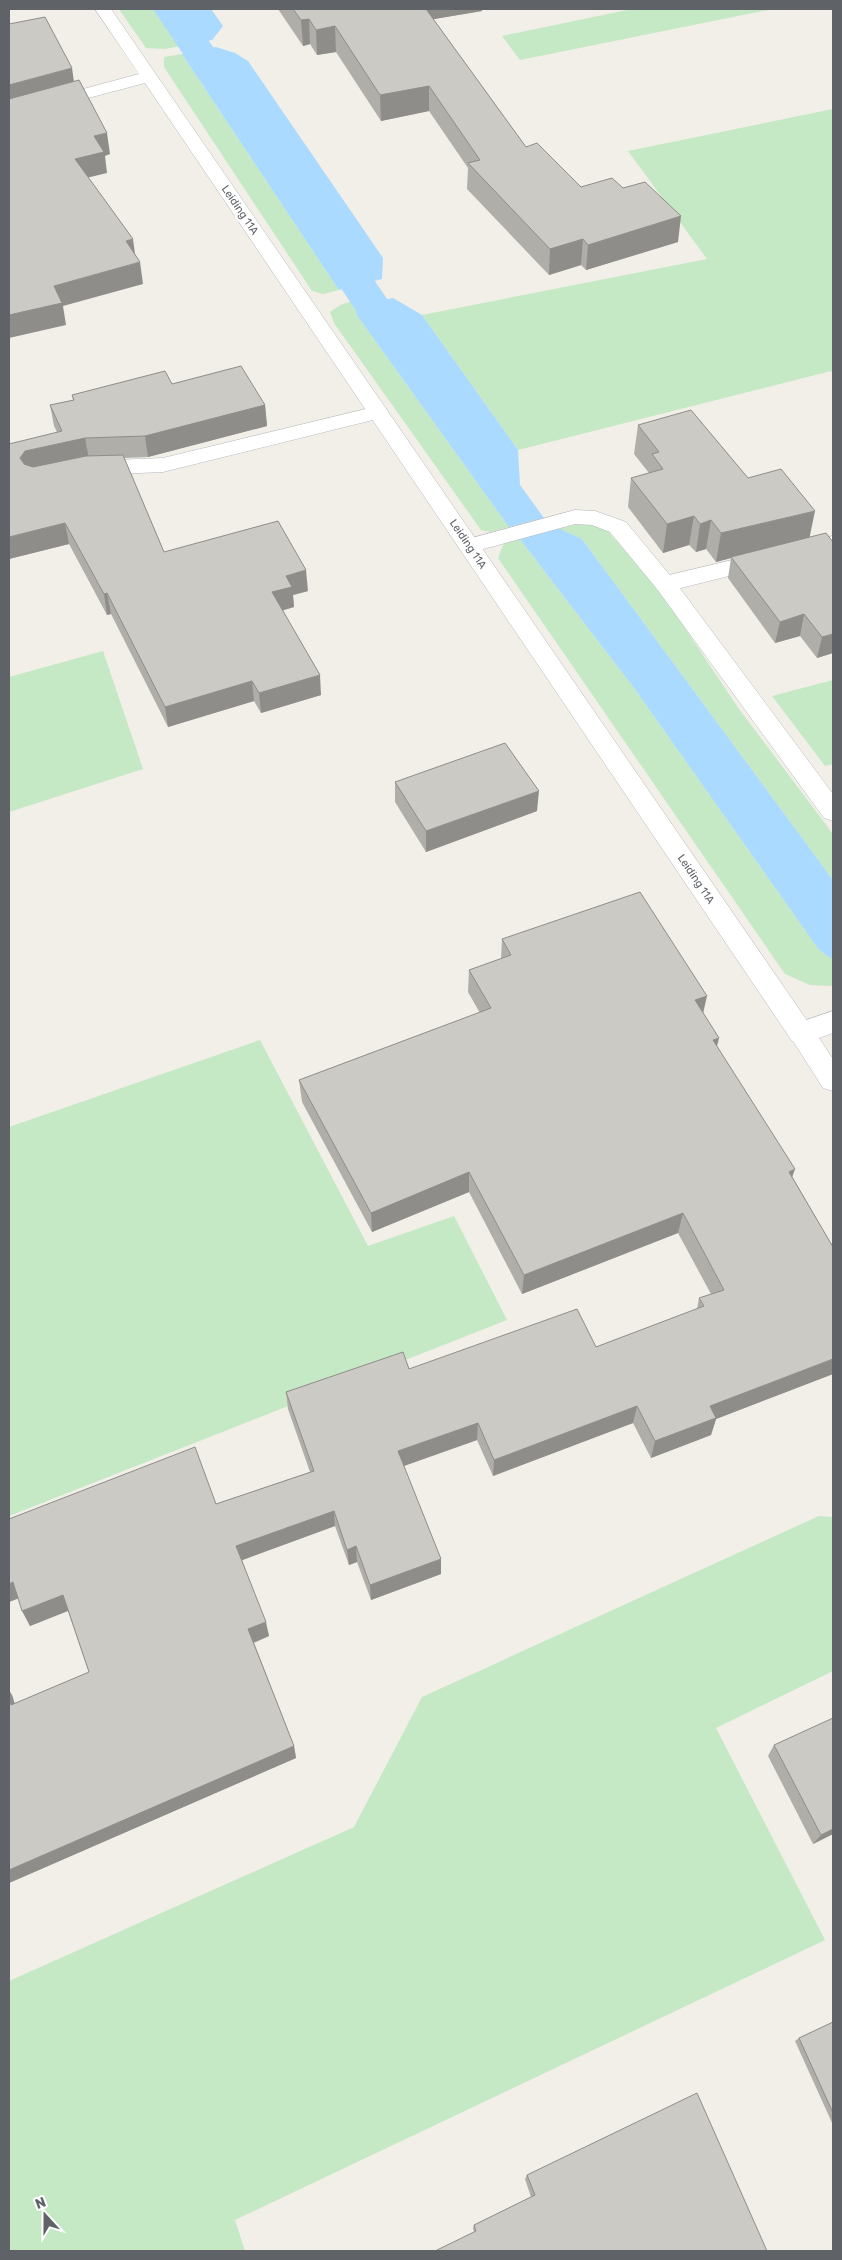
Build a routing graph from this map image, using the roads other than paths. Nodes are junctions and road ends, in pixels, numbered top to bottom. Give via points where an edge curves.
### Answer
1 (103, 9) edge
2 (148, 77) junction
3 (9, 114) edge
4 (378, 412) junction
5 (72, 472) edge
6 (480, 543) junction
7 (833, 543) edge
8 (665, 584) junction
9 (833, 812) edge
10 (833, 1022) edge
11 (801, 1033) junction
12 (833, 1080) edge

1 - 2 street, Leiding 11A
2 - 3 street
2 - 4 street, Leiding 11A
4 - 5 street via 163,464
4 - 6 street, Leiding 11A
6 - 8 street via 574,517 595,518 618,527
6 - 11 street, Leiding 11A
7 - 8 street
8 - 9 street
10 - 11 street
11 - 12 street, Leiding 11A

